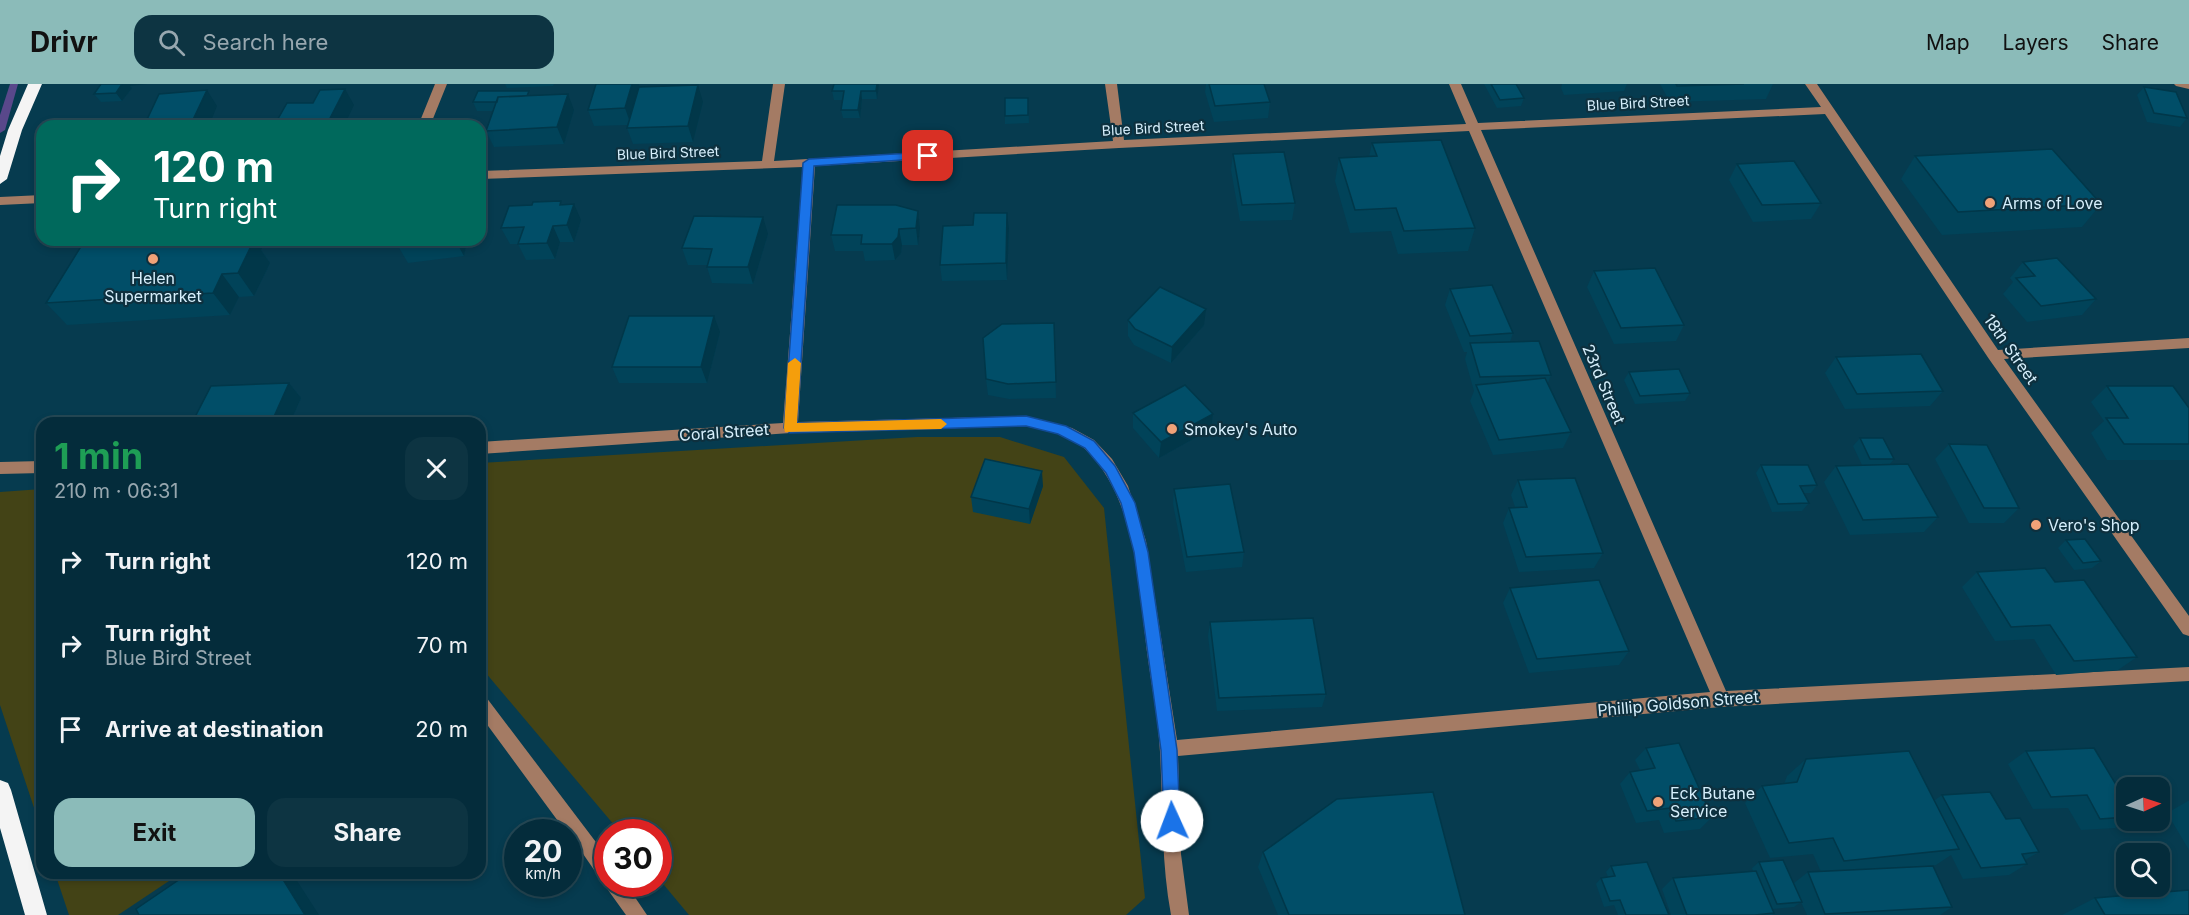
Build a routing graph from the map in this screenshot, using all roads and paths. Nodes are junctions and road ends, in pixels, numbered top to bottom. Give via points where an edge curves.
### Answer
1 (35, 84) edge
2 (441, 84) edge
3 (779, 84) edge
4 (1111, 84) edge
5 (1455, 84) edge
6 (1811, 84) edge
7 (2180, 84) edge
8 (2189, 86) edge
9 (1828, 110) junction
10 (426, 120) edge
11 (1473, 127) junction
12 (1119, 144) junction
13 (809, 163) junction
14 (767, 165) junction
15 (486, 175) edge
16 (0, 178) edge
17 (36, 199) edge
18 (0, 201) edge
19 (2189, 343) edge
20 (1994, 355) junction
21 (790, 428) junction
22 (486, 448) edge
23 (36, 467) edge
24 (0, 468) edge
25 (2189, 629) edge
26 (2189, 674) edge
27 (1720, 699) junction
28 (486, 710) edge
29 (1169, 750) junction
30 (0, 790) edge
31 (594, 855) edge
32 (625, 897) edge
33 (36, 915) edge
34 (638, 915) edge
35 (1180, 915) edge

1 - 16 highway
2 - 10 street
3 - 14 street
4 - 12 street
5 - 11 street, 23rd Street
6 - 9 street, 18th Street
7 - 8 street
9 - 11 street, Blue Bird Street
9 - 20 street, 18th Street
11 - 12 street, Blue Bird Street
11 - 27 street, 23rd Street
12 - 13 street, Blue Bird Street
13 - 14 street, Blue Bird Street
13 - 21 street
14 - 15 street, Blue Bird Street
17 - 18 street
19 - 20 street
20 - 25 street, 18th Street
21 - 22 street, Coral Street
21 - 29 street, Coral Street via 1026,421 1062,429 1089,444 1111,470 1128,503 1141,552
23 - 24 street
26 - 27 street, Phillip Goldson Street
27 - 29 street, Phillip Goldson Street
28 - 31 street
29 - 35 street, Coral Street via 1175,892
30 - 33 highway
32 - 34 street

